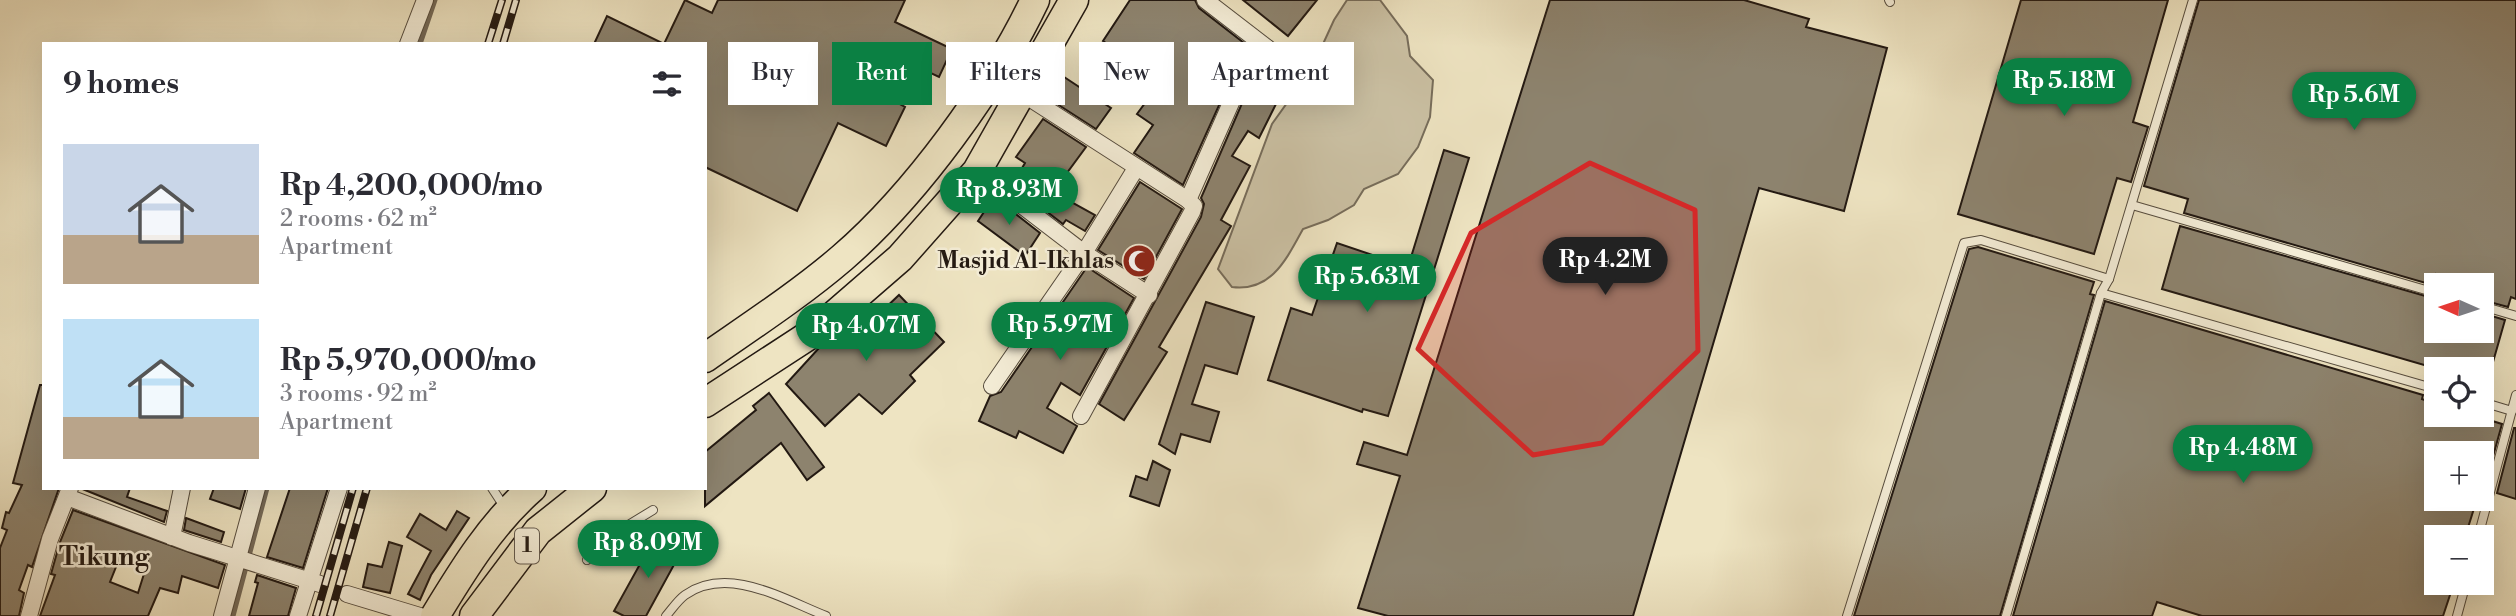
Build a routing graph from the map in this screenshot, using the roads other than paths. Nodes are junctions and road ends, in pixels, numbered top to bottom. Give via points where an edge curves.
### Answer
1 (425, 0) edge
2 (1035, 0) edge
3 (1074, 0) edge
4 (1205, 0) edge
5 (2193, 0) edge
6 (409, 42) edge
7 (1051, 42) edge
8 (1259, 42) edge
9 (1016, 105) edge
10 (1040, 105) edge
11 (1230, 105) edge
12 (977, 171) junction
13 (1133, 173) dead end
14 (1188, 200) junction
15 (2132, 205) junction
16 (1084, 253) junction
17 (2109, 279) junction
18 (2424, 290) edge
19 (2101, 293) junction
20 (1149, 295) junction
21 (2494, 310) edge
22 (2516, 316) edge
23 (707, 357) edge
24 (992, 386) dead end
25 (2424, 386) edge
26 (2516, 395) edge
27 (707, 402) edge
28 (2494, 406) edge
29 (2512, 411) junction
30 (1081, 416) dead end
31 (182, 490) edge
32 (257, 490) edge
33 (338, 490) edge
34 (526, 490) edge
35 (589, 490) edge
36 (69, 493) edge
37 (499, 499) edge
38 (653, 510) dead end
39 (2481, 525) edge
40 (172, 537) junction
41 (587, 560) dead end
42 (246, 562) junction
43 (315, 582) junction
44 (347, 594) dead end
45 (2463, 595) edge
46 (29, 616) edge
47 (222, 616) edge
48 (298, 616) edge
49 (420, 616) edge
50 (435, 616) edge
51 (474, 616) edge
52 (666, 616) edge
53 (826, 616) edge
54 (1847, 616) edge
55 (2006, 616) edge
56 (2457, 616) edge

1 - 6 street
2 - 23 highway via 1012,49 911,189 843,257
3 - 7 highway
4 - 8 street
5 - 15 lane
9 - 12 highway
10 - 14 street
11 - 14 street
12 - 16 street
12 - 27 highway via 900,258 817,330
13 - 16 street
14 - 20 street via 1194,205 1192,212
15 - 17 lane
15 - 18 lane
16 - 20 street
16 - 24 street
17 - 19 lane
17 - 54 lane via 1981,240 1964,243
19 - 25 lane
19 - 55 lane
20 - 30 street
21 - 22 lane
26 - 29 lane
28 - 29 lane
29 - 39 lane
31 - 40 street
32 - 42 street
33 - 43 street
34 - 37 highway, 1
35 - 51 highway, 1 via 538,531
36 - 40 street
36 - 46 street via 50,539
37 - 50 highway, 1
38 - 41 lane via 617,532
40 - 42 street
42 - 43 street
42 - 47 street
43 - 48 street
44 - 49 street
45 - 56 lane
52 - 53 lane via 684,596 709,584 735,582

